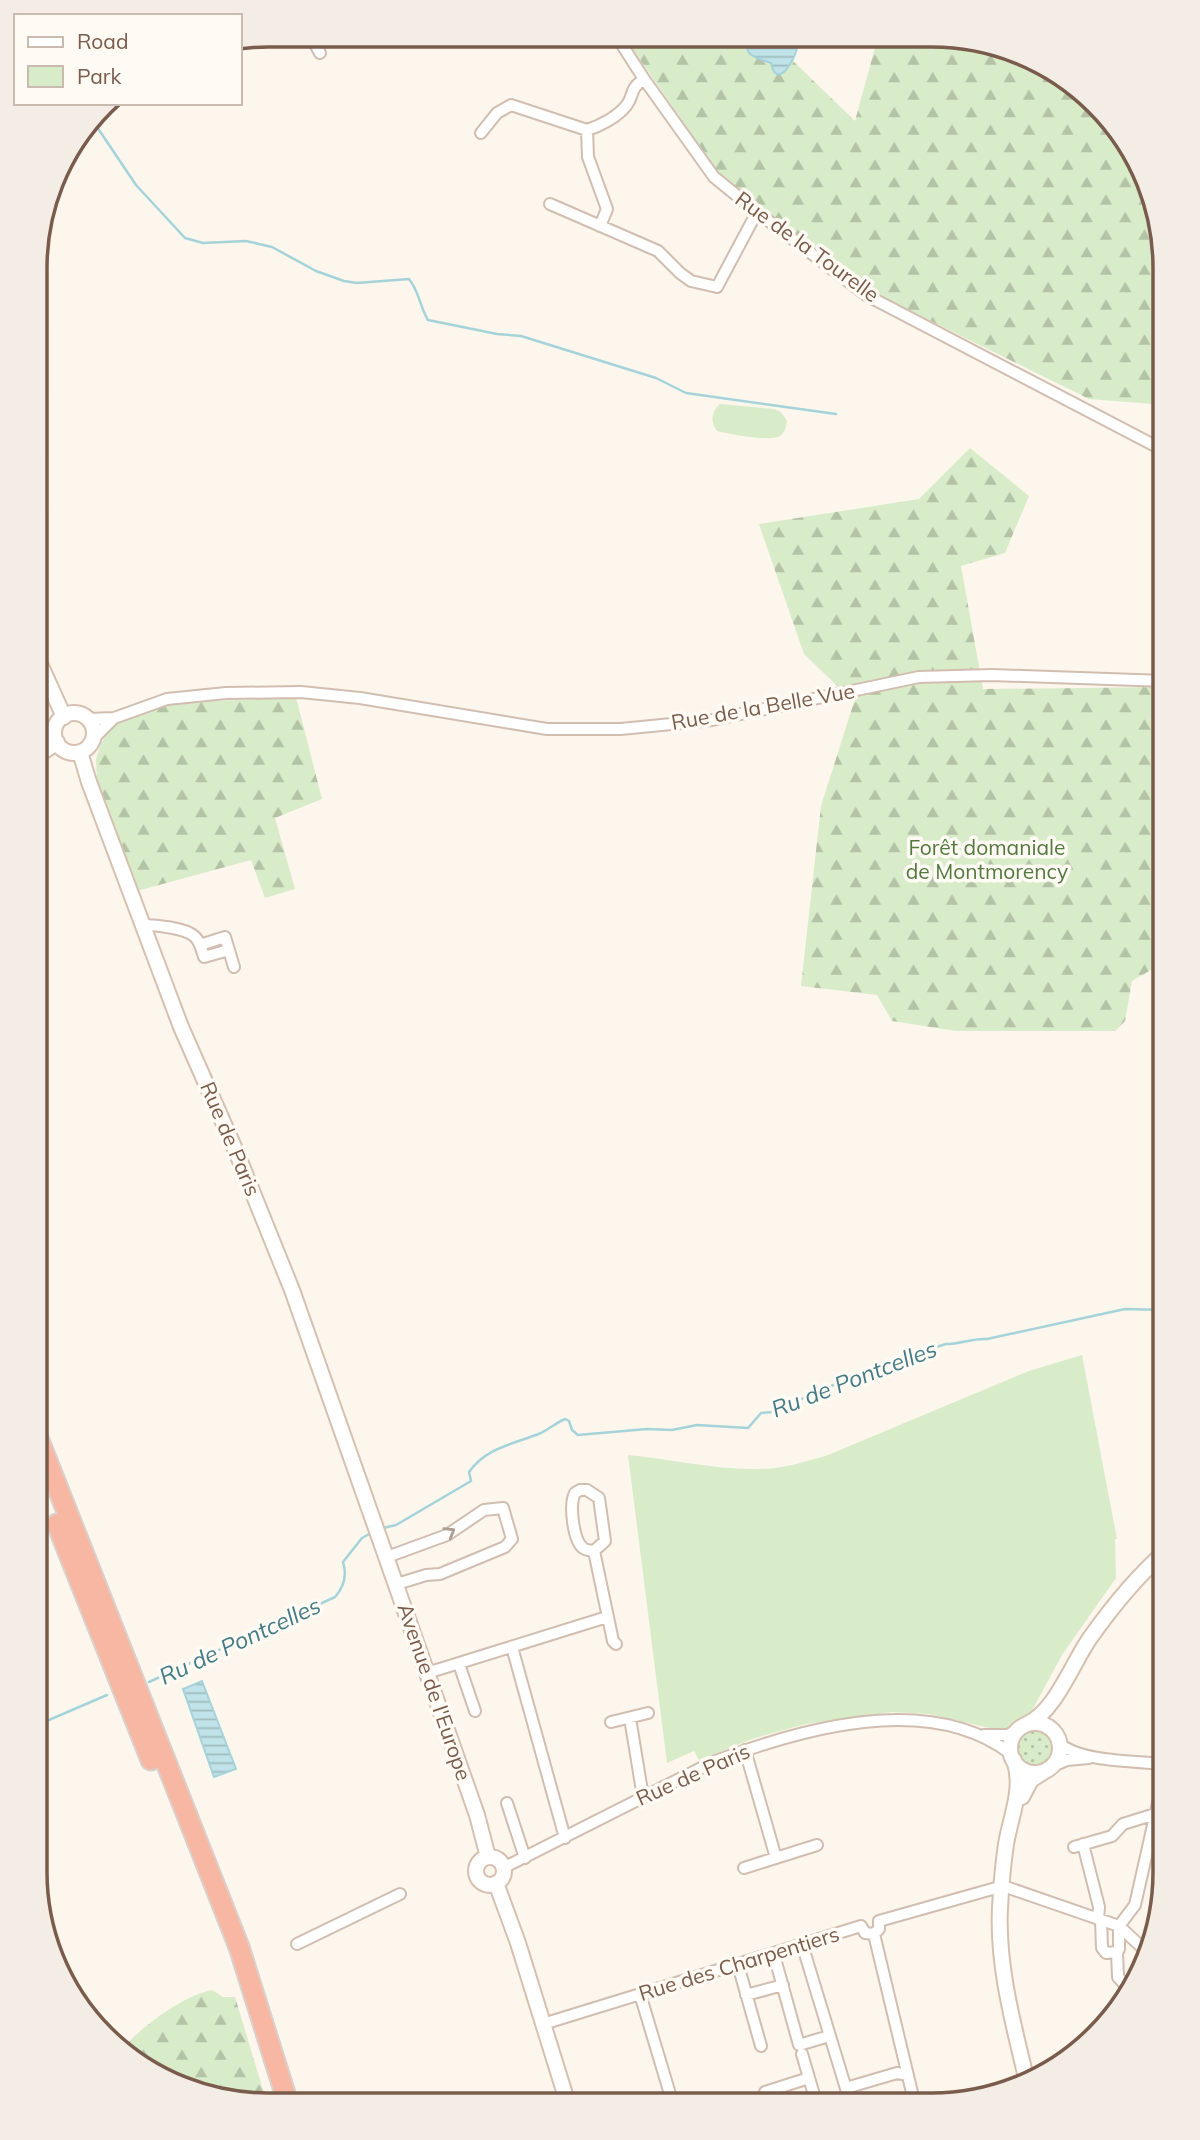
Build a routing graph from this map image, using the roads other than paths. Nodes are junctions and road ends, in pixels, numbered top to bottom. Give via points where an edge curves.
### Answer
1 (317, 47) edge
2 (624, 47) edge
3 (320, 53) dead end
4 (644, 79) junction
5 (587, 130) junction
6 (481, 134) dead end
7 (551, 204) dead end
8 (757, 212) junction
9 (600, 226) junction
10 (1153, 445) edge
11 (47, 679) edge
12 (1153, 681) edge
13 (64, 717) junction
14 (114, 718) junction
15 (88, 719) junction
16 (93, 739) junction
17 (57, 742) junction
18 (47, 749) edge
19 (80, 752) junction
20 (144, 925) junction
21 (234, 967) dead end
22 (47, 1461) edge
23 (47, 1496) edge
24 (375, 1528) joint
25 (594, 1551) junction
26 (387, 1557) junction
27 (1152, 1564) edge
28 (397, 1584) junction
29 (607, 1617) junction
30 (616, 1644) dead end
31 (512, 1647) junction
32 (459, 1664) junction
33 (427, 1673) junction
34 (1058, 1692) junction
35 (475, 1712) dead end
36 (648, 1713) dead end
37 (630, 1718) junction
38 (611, 1722) dead end
39 (1024, 1726) junction
40 (977, 1734) junction
41 (1057, 1737) junction
42 (745, 1750) junction
43 (1012, 1757) junction
44 (1095, 1757) junction
45 (1152, 1763) edge
46 (1049, 1768) junction
47 (643, 1797) junction
48 (508, 1803) dead end
49 (1152, 1815) edge
50 (1152, 1827) edge
51 (565, 1838) junction
52 (817, 1846) dead end
53 (488, 1857) junction
54 (524, 1858) junction
55 (776, 1858) junction
56 (503, 1868) junction
57 (744, 1868) dead end
58 (496, 1883) junction
59 (1004, 1887) junction
60 (400, 1894) dead end
61 (1099, 1919) junction
62 (1119, 1926) junction
63 (874, 1934) junction
64 (297, 1944) dead end
65 (802, 1944) junction
66 (1140, 1946) edge
67 (1117, 1952) junction
68 (776, 1962) dead end
69 (740, 1972) dead end
70 (1123, 1982) edge
71 (783, 1985) junction
72 (640, 1994) junction
73 (746, 1995) junction
74 (543, 2024) junction
75 (829, 2036) junction
76 (761, 2046) dead end
77 (802, 2054) dead end
78 (1025, 2072) edge
79 (908, 2075) junction
80 (809, 2078) junction
81 (846, 2088) junction
82 (765, 2092) dead end
83 (272, 2093) edge
84 (285, 2093) edge
85 (565, 2093) edge
86 (670, 2093) edge
87 (813, 2093) edge
88 (847, 2093) edge
89 (912, 2093) edge

1 - 3 street
2 - 4 street, Rue de la Tourelle
4 - 5 street via 634,86 626,106
4 - 8 street, Rue de la Tourelle via 714,177
5 - 6 street via 510,105
5 - 9 street via 587,157 607,209
7 - 9 street
8 - 9 street via 718,287 691,281 658,251
8 - 10 street, Rue de la Tourelle via 866,295
11 - 13 street
12 - 14 street, Rue de la Belle Vue via 919,677 712,720 621,729 547,729 302,692 167,699
13 - 15 street via 76,714
13 - 17 street via 55,731
14 - 15 street, Rue de la Belle Vue
14 - 16 street, Rue de la Belle Vue
15 - 16 street
16 - 19 street
17 - 18 street
17 - 19 street via 69,752
19 - 20 street, Rue de Paris
20 - 21 street via 191,933 200,945 225,937
20 - 24 street, Rue de Paris via 181,1027 292,1290
22 - 84 highway via 239,1947
23 - 83 highway via 228,1951
24 - 26 street, Avenue de l'Europe
25 - 25 street via 605,1541 599,1498 580,1490 571,1506 578,1541
25 - 29 street
26 - 28 street, Avenue de l'Europe
26 -> 28 street via 447,1535 484,1510 503,1508 510,1544 440,1574
27 - 34 street via 1089,1639
28 - 33 street, Avenue de l'Europe
29 - 30 street
29 - 31 street
31 - 32 street
31 - 51 street
32 - 33 street
32 - 35 street
33 - 53 street, Avenue de l'Europe
34 - 39 street via 1045,1710
34 - 41 street via 1052,1721
36 - 37 street
37 - 38 street
37 - 47 street
39 - 40 street, Rue de Paris via 1008,1735
39 - 41 street via 1042,1724
39 - 43 street via 1012,1740
40 - 42 street, Rue de Paris via 897,1719 829,1728
40 - 43 street, Rue de Paris
41 - 44 street via 1073,1751
41 - 46 street via 1058,1759
42 - 47 street, Rue de Paris
42 - 55 street
43 - 46 street via 1024,1770 1038,1773
43 - 59 street via 1019,1775 1006,1845
44 - 45 street
44 - 46 street via 1067,1760
46 - 59 street via 1031,1780 1023,1794
47 - 51 street, Rue de Paris
48 - 54 street
49 - 61 street via 1123,1824 1112,1836 1079,1845
50 - 62 street via 1135,1905
51 - 54 street, Rue de Paris
52 - 55 street
53 - 56 street
53 - 58 street via 478,1865 478,1877
54 - 56 street, Rue de Paris
55 - 57 street
56 - 58 street
58 - 74 street
59 - 61 street
59 - 63 street via 879,1921
59 - 78 street via 1005,1972
60 - 64 street
61 - 62 street
61 - 67 street via 1102,1948 1106,1953
62 - 66 street
62 - 67 street
63 - 65 street, Rue des Charpentiers via 865,1933 861,1926
63 - 79 street
65 - 72 street, Rue des Charpentiers
65 - 75 street
67 - 70 street via 1118,1977
68 - 71 street
69 - 73 street
71 - 73 street
71 - 75 street via 799,2045
72 - 74 street, Rue des Charpentiers
72 - 86 street
73 - 76 street
74 - 85 street
75 - 81 street
77 - 80 street
79 - 81 street via 897,2073
79 - 89 street
80 - 82 street
80 - 87 street
81 - 88 street

